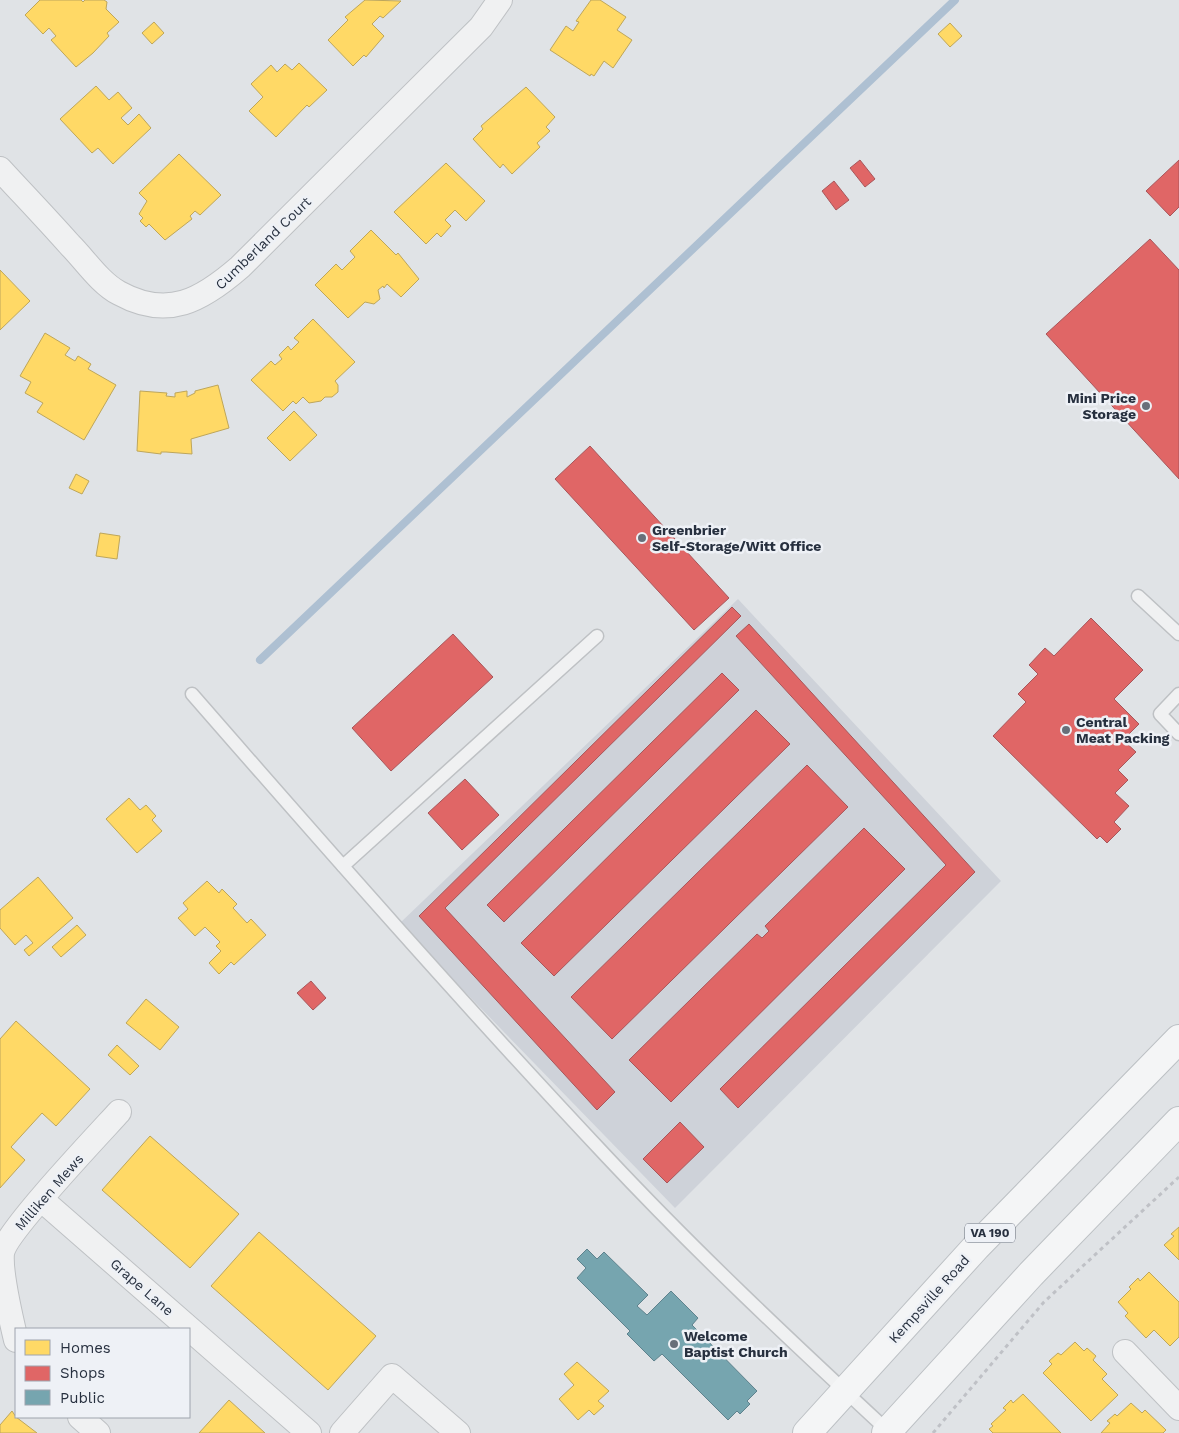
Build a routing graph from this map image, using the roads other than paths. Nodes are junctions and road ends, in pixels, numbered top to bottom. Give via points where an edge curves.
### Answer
1 (500, 0) edge
2 (0, 169) edge
3 (1138, 596) dead end
4 (1179, 634) edge
5 (597, 636) dead end
6 (192, 694) dead end
7 (1179, 694) edge
8 (1179, 734) edge
9 (343, 866) junction
10 (1179, 1039) edge
11 (119, 1112) dead end
12 (1179, 1121) edge
13 (42, 1200) junction
14 (1, 1253) edge
15 (189, 1328) edge
16 (190, 1329) edge
17 (15, 1335) edge
18 (1125, 1352) dead end
19 (845, 1391) junction
20 (1179, 1408) edge
21 (81, 1418) edge
22 (887, 1432) edge
23 (98, 1433) edge
24 (309, 1433) edge
25 (342, 1433) edge
26 (458, 1433) edge
27 (807, 1433) edge

1 - 2 street, Cumberland Court via 481,28 430,79 240,267 201,297 177,305 153,305 119,293
3 - 4 lane
5 - 9 lane
6 - 9 lane
7 - 8 lane via 1160,714
9 - 19 lane via 426,962 608,1159 742,1294
10 - 19 main road, Kempsville Road / VA 190 via 982,1240
11 - 13 street, Milliken Mews
12 - 22 main road via 1031,1274
13 - 14 street, Milliken Mews
13 - 15 street, Grape Lane
14 - 17 street, Milliken Mews
16 - 24 street, Grape Lane
18 - 20 street
19 - 22 lane
19 - 27 main road, Kempsville Road / VA 190
21 - 23 street
25 - 26 street via 392,1376

